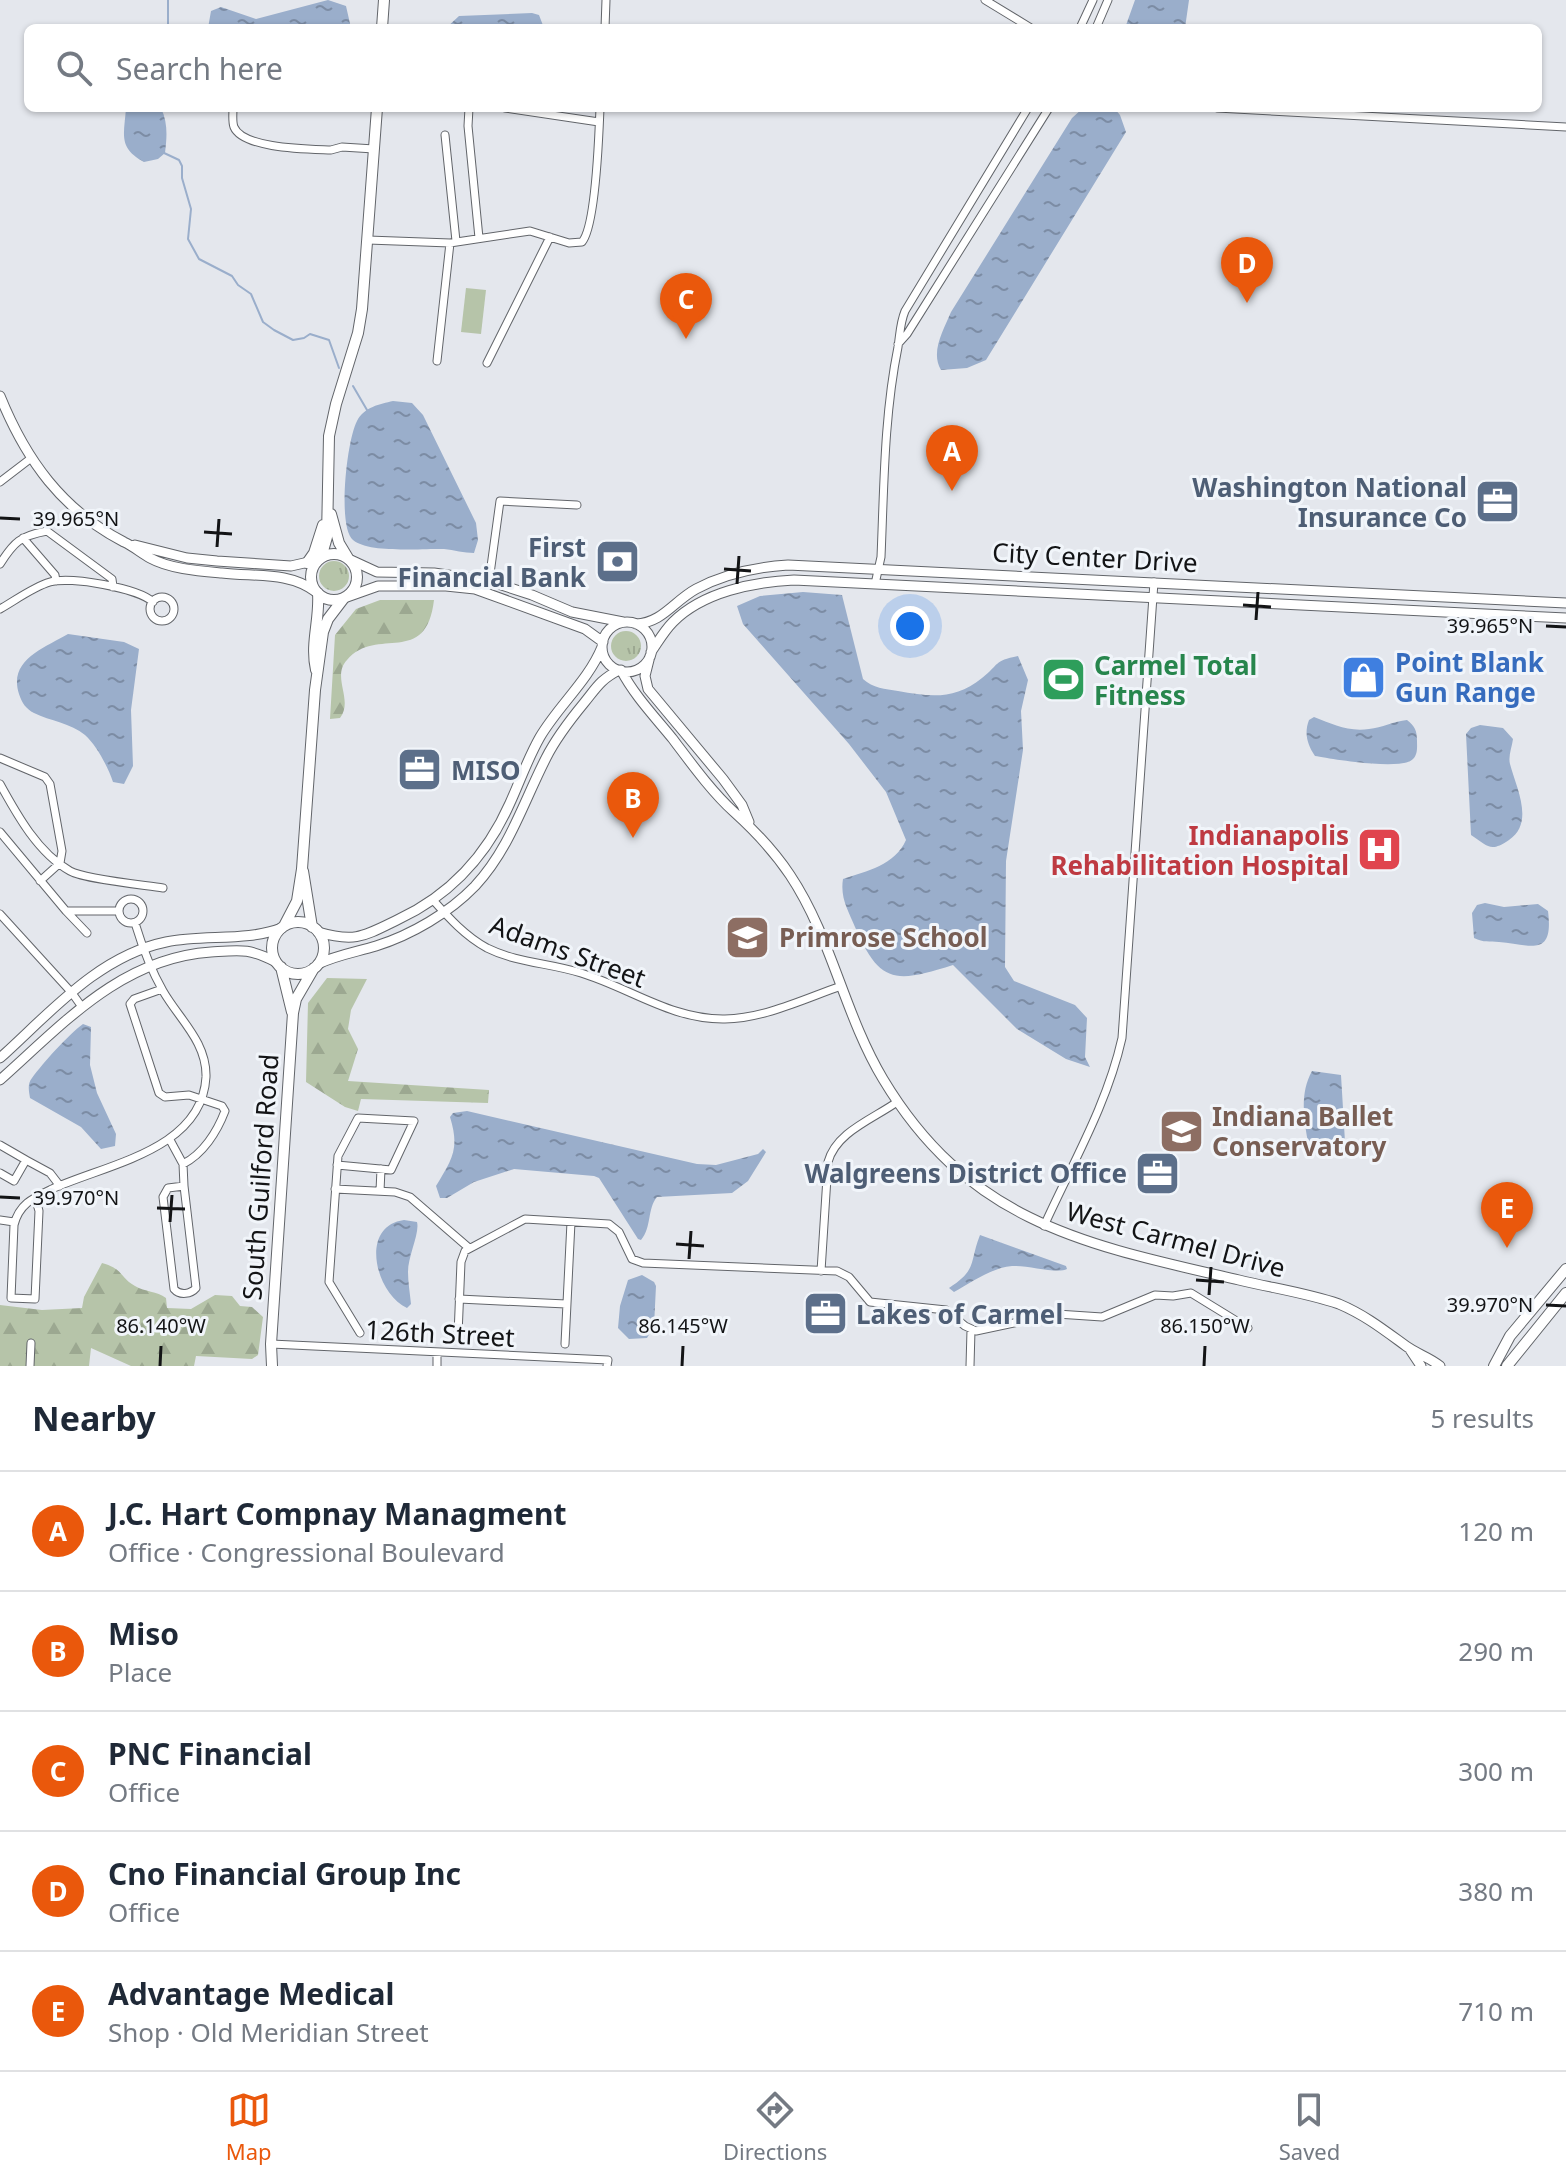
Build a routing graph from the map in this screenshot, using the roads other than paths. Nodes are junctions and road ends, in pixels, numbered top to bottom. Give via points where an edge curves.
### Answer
1 (384, 0) edge
2 (606, 0) edge
3 (985, 0) edge
4 (1093, 0) edge
5 (1108, 0) edge
6 (382, 24) edge
7 (605, 24) edge
8 (1024, 24) edge
9 (1082, 24) edge
10 (1098, 24) edge
11 (233, 112) edge
12 (377, 112) edge
13 (469, 112) edge
14 (532, 112) edge
15 (600, 112) edge
16 (1026, 112) edge
17 (1046, 112) edge
18 (1290, 112) edge
19 (599, 122) junction
20 (1566, 127) edge
21 (445, 135) dead end
22 (374, 149) junction
23 (550, 237) junction
24 (479, 238) junction
25 (368, 240) junction
26 (453, 242) junction
27 (898, 344) junction
28 (437, 361) dead end
29 (487, 363) dead end
30 (0, 396) edge
31 (30, 459) junction
32 (0, 482) edge
33 (327, 501) junction
34 (577, 505) dead end
35 (326, 515) junction
36 (23, 538) junction
37 (128, 543) junction
38 (320, 558) junction
39 (350, 559) junction
40 (307, 563) junction
41 (0, 564) edge
42 (878, 569) junction
43 (56, 581) junction
44 (489, 581) junction
45 (1154, 582) junction
46 (875, 584) junction
47 (113, 587) junction
48 (317, 592) junction
49 (345, 597) junction
50 (1153, 597) junction
51 (153, 602) dead end
52 (1566, 603) edge
53 (0, 609) edge
54 (1566, 618) edge
55 (623, 622) junction
56 (636, 624) junction
57 (602, 644) junction
58 (650, 654) junction
59 (620, 670) junction
60 (317, 676) junction
61 (0, 758) edge
62 (0, 784) edge
63 (751, 825) junction
64 (0, 832) edge
65 (60, 863) junction
66 (302, 869) junction
67 (40, 881) junction
68 (136, 883) junction
69 (163, 888) dead end
70 (133, 900) junction
71 (433, 900) junction
72 (66, 911) junction
73 (119, 911) junction
74 (444, 912) junction
75 (0, 914) edge
76 (135, 923) junction
77 (283, 927) junction
78 (315, 930) junction
79 (87, 933) dead end
80 (143, 950) junction
81 (151, 964) junction
82 (279, 964) junction
83 (316, 966) junction
84 (841, 986) junction
85 (162, 989) junction
86 (72, 993) junction
87 (82, 1007) junction
88 (293, 1013) junction
89 (0, 1058) edge
90 (0, 1080) edge
91 (203, 1099) junction
92 (897, 1102) junction
93 (170, 1140) junction
94 (0, 1145) edge
95 (26, 1160) junction
96 (183, 1164) junction
97 (337, 1165) junction
98 (381, 1169) junction
99 (0, 1173) edge
100 (60, 1186) junction
101 (184, 1186) junction
102 (335, 1189) junction
103 (380, 1191) junction
104 (35, 1197) junction
105 (0, 1220) edge
106 (14, 1222) junction
107 (571, 1222) junction
108 (1044, 1226) junction
109 (469, 1248) junction
110 (1566, 1269) edge
111 (821, 1271) junction
112 (1566, 1293) edge
113 (459, 1299) junction
114 (566, 1304) junction
115 (1248, 1328) dead end
116 (971, 1330) junction
117 (360, 1333) dead end
118 (458, 1335) dead end
119 (31, 1343) dead end
120 (271, 1344) junction
121 (565, 1344) dead end
122 (1409, 1348) junction
123 (437, 1353) junction
124 (608, 1363) edge
125 (30, 1366) edge
126 (265, 1366) edge
127 (272, 1366) edge
128 (437, 1366) edge
129 (970, 1366) edge
130 (1421, 1366) edge
131 (1440, 1366) edge
132 (1494, 1366) edge
133 (1507, 1366) edge

1 - 6 main road
2 - 7 street
3 - 8 street
4 - 9 street
5 - 10 street
11 - 22 street via 233,126 240,135 257,142
12 - 22 main road
13 - 24 street
14 - 19 street
15 - 19 street
16 - 27 street via 905,311
17 - 27 street
18 - 20 street
19 - 23 street via 588,235 578,244
21 - 26 street
22 - 25 main road
23 - 24 street via 530,231
23 - 29 street
24 - 26 street
25 - 26 street
25 - 33 main road via 358,333 329,436
26 - 28 street
27 - 42 street via 889,390
30 - 31 street
31 - 32 street
31 - 37 street via 70,506
33 - 35 main road
33 - 39 main road via 339,543
34 - 44 street via 500,501
35 - 38 main road via 327,537
35 - 40 main road
36 - 41 street
36 - 43 street
36 - 47 street via 47,531 112,579
37 - 40 street via 202,560
37 - 48 street via 152,560 174,566 291,579
38 - 39 main road via 336,554
38 - 40 street
38 - 48 main road via 311,575
39 - 44 street via 381,573
39 - 49 main road via 358,578
42 - 45 street, City Center Drive
42 - 46 street
42 - 56 street, City Center Drive via 788,565 744,571 703,585 656,620
43 - 47 street
43 - 53 street
44 - 55 street via 572,612
45 - 50 street
45 - 52 street, City Center Drive
46 - 50 street, City Center Drive
46 - 58 street, City Center Drive via 794,580 736,589 686,611
47 - 51 street
48 - 49 main road via 332,600
48 - 60 main road
49 - 57 street via 378,586 475,589 585,629
49 - 60 main road via 325,625
50 - 54 street, City Center Drive
50 - 108 street via 1122,1038 1105,1098
55 - 56 street
55 - 57 street via 611,628
56 - 58 street via 649,637
57 - 59 street via 608,662
57 - 71 street via 588,675 540,738 490,841 460,878
58 - 59 street via 636,669
58 - 63 street, West Carmel Drive via 648,689 723,779
59 - 63 street, West Carmel Drive via 691,762
59 - 74 street via 598,683 561,732 498,858
60 - 66 main road
61 - 65 street via 50,784
62 - 65 street via 25,827
63 - 84 street, West Carmel Drive via 806,901
64 - 67 street
65 - 67 street
65 - 68 street via 72,873
66 - 77 main road via 297,901
66 - 78 main road
67 - 72 street
68 - 69 street
68 - 70 street
70 - 73 street
70 - 76 street via 143,909
71 - 74 street, Adams Street
71 - 78 street via 354,938
72 - 73 street
72 - 79 street
73 - 76 street via 125,922
74 - 83 street via 380,945
74 - 84 street, Adams Street via 465,933 505,956 581,973 692,1016 742,1017
75 - 86 street
76 - 80 street
77 - 78 main road via 298,923
77 - 80 street via 253,937 206,937
77 - 82 main road via 273,941
78 - 83 main road via 324,946
80 - 81 street
80 - 86 street via 95,974
81 - 82 street via 196,953 243,950
81 - 85 street
81 - 87 street via 124,976
82 - 83 main road via 300,974
82 - 88 main road, South Guilford Road
83 - 88 main road, South Guilford Road
84 - 92 street, West Carmel Drive
85 - 91 street via 201,1051 206,1073
85 - 91 street via 130,1004 159,1093
86 - 87 street
86 - 89 street
87 - 90 street
88 - 120 main road, South Guilford Road
91 - 93 street via 187,1126
91 - 96 street via 225,1111 204,1146
92 - 108 street, West Carmel Drive via 958,1170
92 - 111 street via 843,1137 832,1151
93 - 96 street
93 - 100 street
94 - 95 street
95 - 99 street via 14,1181
95 - 100 street via 50,1173
96 - 101 street
97 - 98 street
97 - 98 street via 358,1118 414,1121 391,1170
97 - 102 street
98 - 103 street
100 - 104 street
101 - 101 street via 168,1188 163,1197 174,1289 182,1293 196,1288
102 - 103 street
102 - 117 street via 329,1284
103 - 109 street via 415,1200
104 - 106 street
104 - 106 street via 35,1299 11,1298
105 - 106 street
107 - 109 street via 525,1219
107 - 111 street via 609,1224 632,1259 643,1263
107 - 114 street
108 - 122 street, West Carmel Drive via 1101,1247 1329,1300 1366,1317
109 - 113 street via 461,1262
110 - 132 main road via 1518,1326
111 - 116 street via 846,1274 870,1302 946,1310
112 - 133 main road
113 - 114 street
113 - 118 street
114 - 121 street
115 - 116 street via 1185,1292 1155,1295 1102,1317 1057,1314
116 - 129 street
119 - 125 street
120 - 123 street, 126th Street
120 - 126 main road, South Guilford Road
120 - 127 main road, South Guilford Road
122 - 130 street, West Carmel Drive
122 - 131 street, West Carmel Drive
123 - 124 street, 126th Street
123 - 128 street

